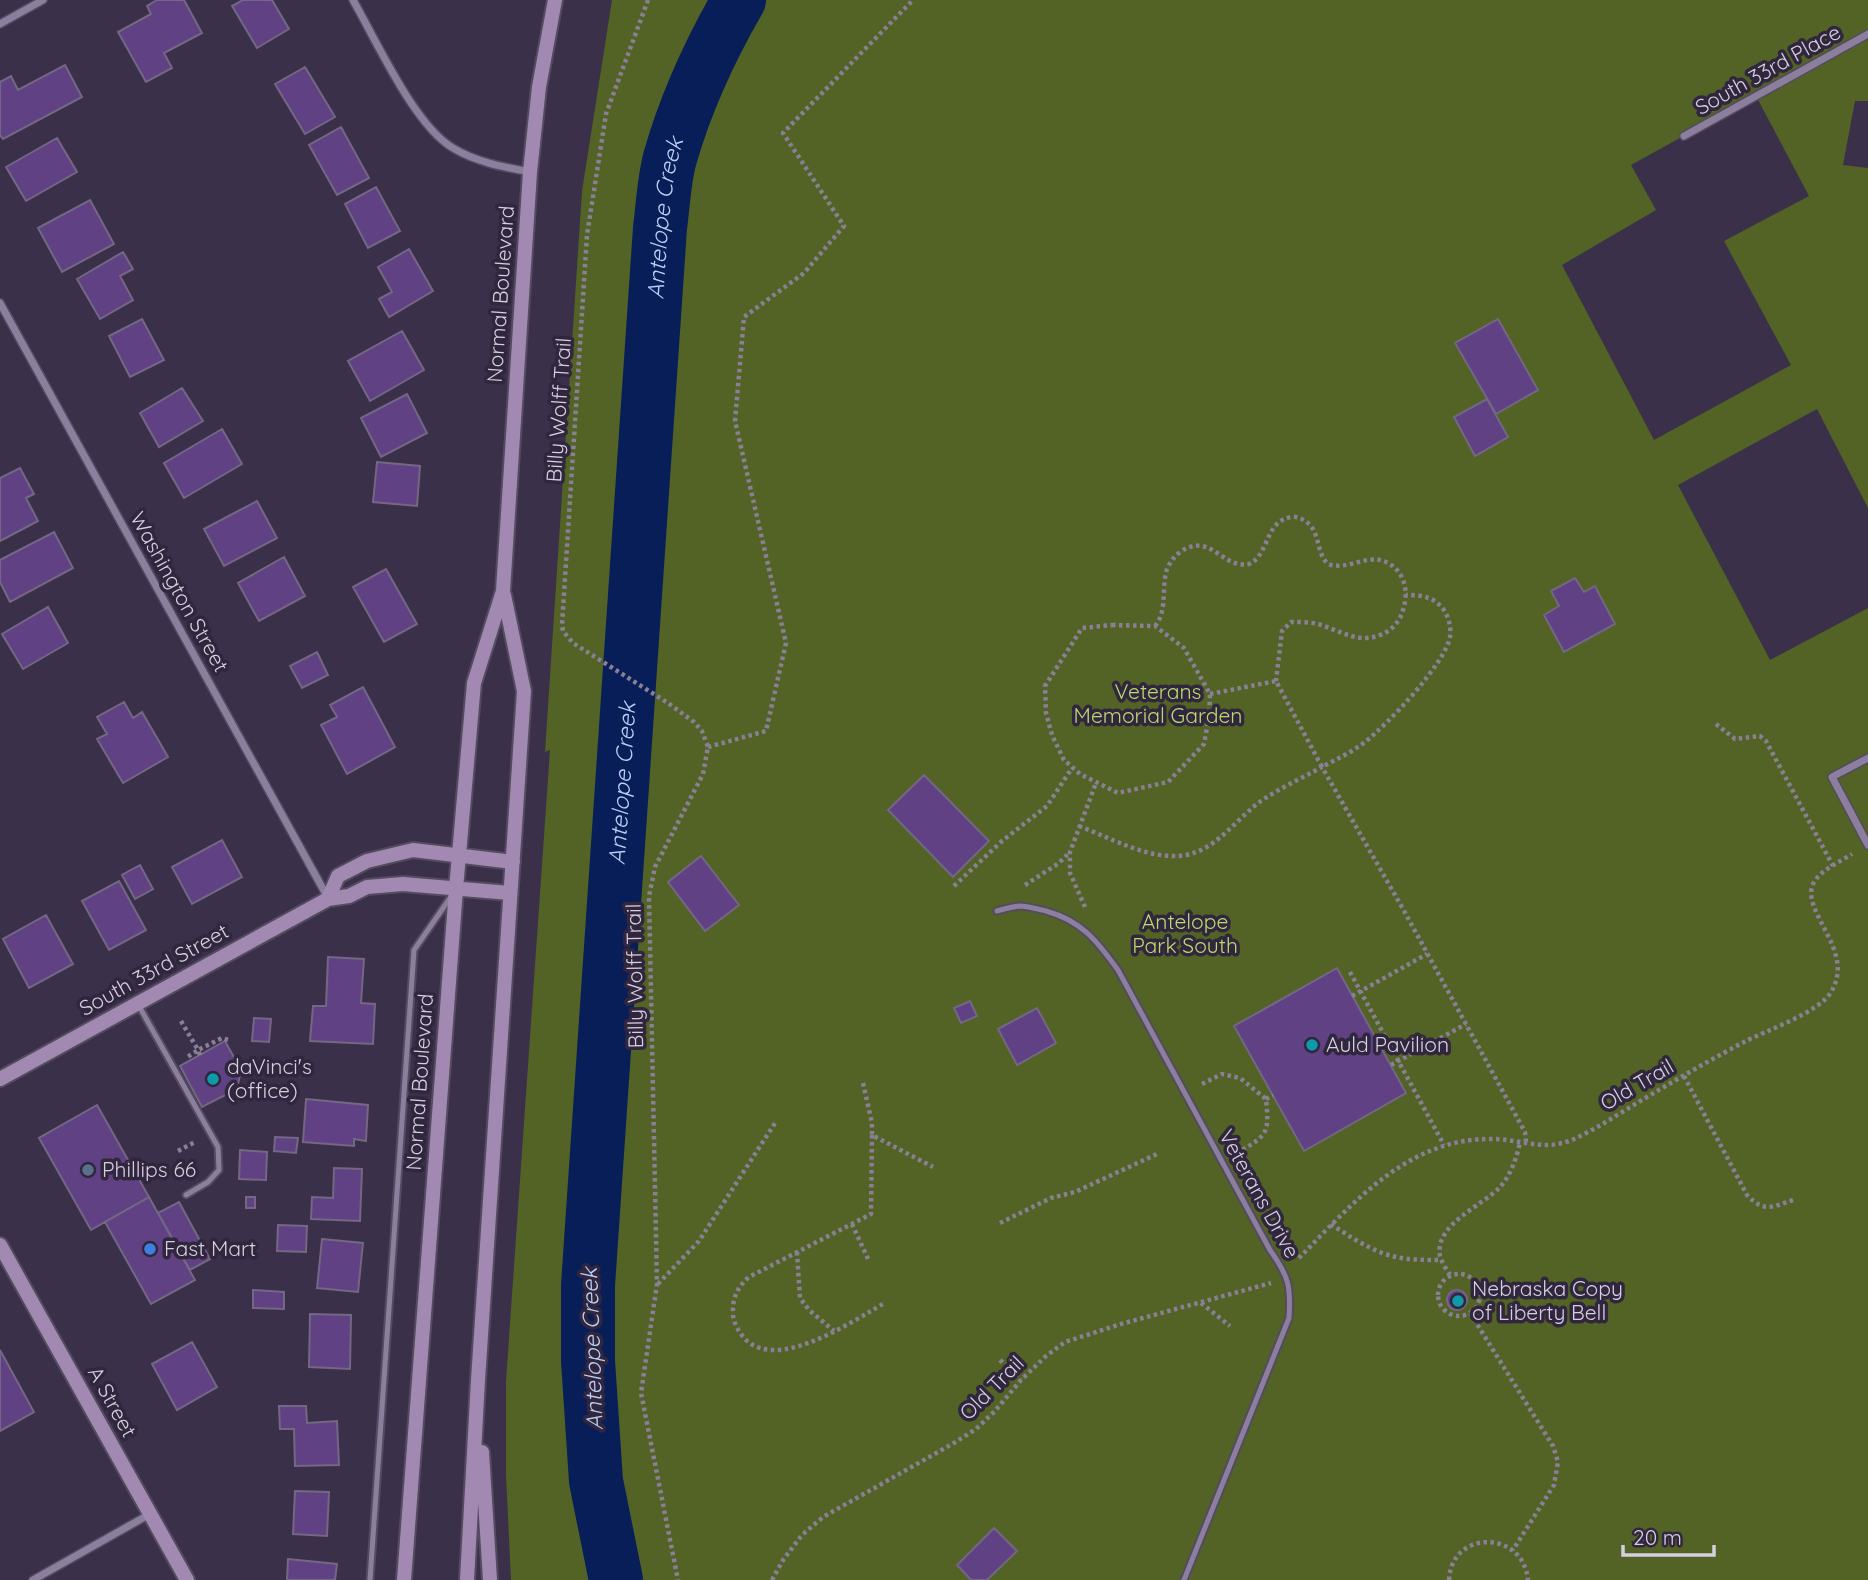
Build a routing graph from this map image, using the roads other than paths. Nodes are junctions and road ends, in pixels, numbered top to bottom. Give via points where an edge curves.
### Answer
1 (43, 0) edge
2 (353, 0) edge
3 (555, 0) edge
4 (0, 24) edge
5 (1868, 34) edge
6 (1684, 136) dead end
7 (530, 172) junction
8 (0, 303) edge
9 (503, 591) junction
10 (1868, 758) edge
11 (1868, 845) edge
12 (459, 856) junction
13 (513, 862) junction
14 (456, 889) junction
15 (510, 893) junction
16 (328, 899) junction
17 (997, 911) dead end
18 (138, 1003) junction
19 (0, 1079) edge
20 (186, 1195) dead end
21 (0, 1245) edge
22 (478, 1380) junction
23 (150, 1514) junction
24 (33, 1580) edge
25 (187, 1580) edge
26 (370, 1580) edge
27 (404, 1580) edge
28 (467, 1580) edge
29 (490, 1580) edge
30 (1184, 1580) edge

1 - 4 street
2 - 7 street via 408,99 439,138 488,163
3 - 7 main road, Normal Boulevard
5 - 6 street, South 33rd Place
7 - 9 main road, Normal Boulevard
8 - 16 street, Washington Street
9 - 12 main road, Normal Boulevard via 474,683
9 - 13 main road, Normal Boulevard via 524,691
10 - 11 street via 1832,778
12 - 13 main road, South 33rd Street
12 - 14 main road, Normal Boulevard
12 - 16 main road, South 33rd Street via 413,850 367,861 338,876
13 - 15 main road, Normal Boulevard
14 - 15 main road, South 33rd Street
14 - 16 main road, South 33rd Street via 385,885
14 - 26 lane via 414,950
14 - 27 main road, Normal Boulevard
15 - 22 main road, Normal Boulevard
16 - 18 main road, South 33rd Street
17 - 30 lane, Veterans Drive via 1020,906 1064,916 1085,929 1101,947 1284,1271 1291,1292 1289,1318
18 - 19 main road, South 33rd Street
18 - 20 lane via 218,1147 219,1170
21 - 23 main road, A Street
22 - 28 main road, Normal Boulevard
22 - 29 main road
23 - 24 street
23 - 25 main road, A Street

